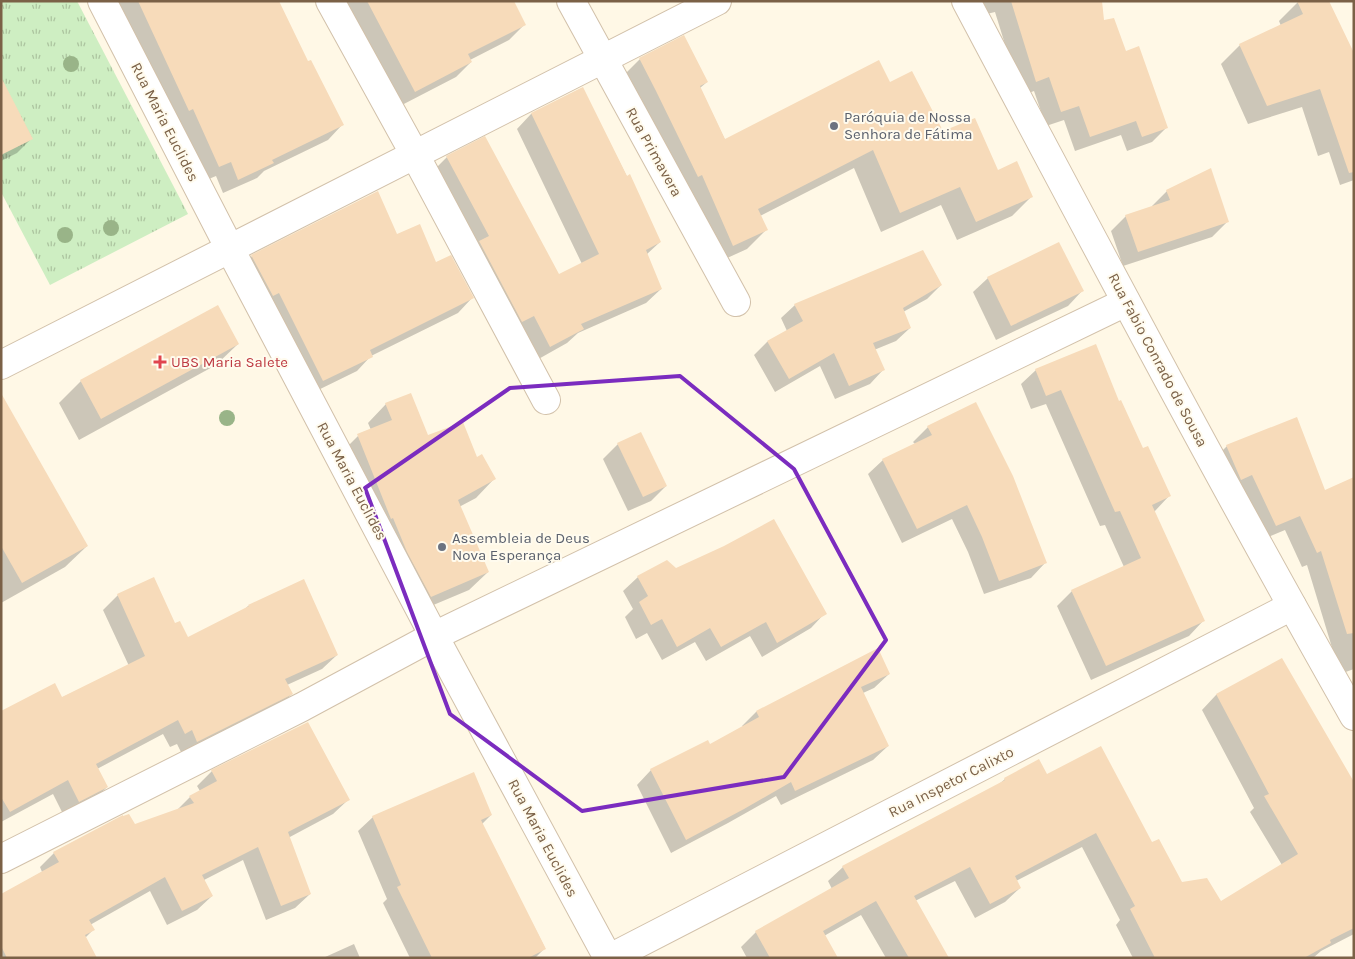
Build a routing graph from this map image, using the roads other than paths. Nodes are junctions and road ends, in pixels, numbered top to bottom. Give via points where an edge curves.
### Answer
1 (102, 1) edge
2 (330, 1) edge
3 (570, 1) edge
4 (717, 1) edge
5 (966, 1) edge
6 (603, 59) junction
7 (415, 155) junction
8 (230, 249) junction
9 (736, 302) dead end
10 (1126, 302) junction
11 (1, 365) edge
12 (546, 400) dead end
13 (1292, 606) junction
14 (434, 636) junction
15 (1354, 716) edge
16 (1, 860) edge
17 (609, 958) edge

1 - 8 street, Rua Maria Euclides
2 - 7 street
3 - 6 street, Rua Primavera
4 - 6 street
5 - 10 street, Rua Fabio Conrado de Sousa
6 - 7 street
6 - 9 street, Rua Primavera
7 - 8 street
7 - 12 street
8 - 11 street
8 - 14 street, Rua Maria Euclides
10 - 13 street, Rua Fabio Conrado de Sousa
10 - 14 street
13 - 15 street, Rua Fabio Conrado de Sousa
13 - 17 street, Rua Inspetor Calixto
14 - 16 street
14 - 17 street, Rua Maria Euclides

